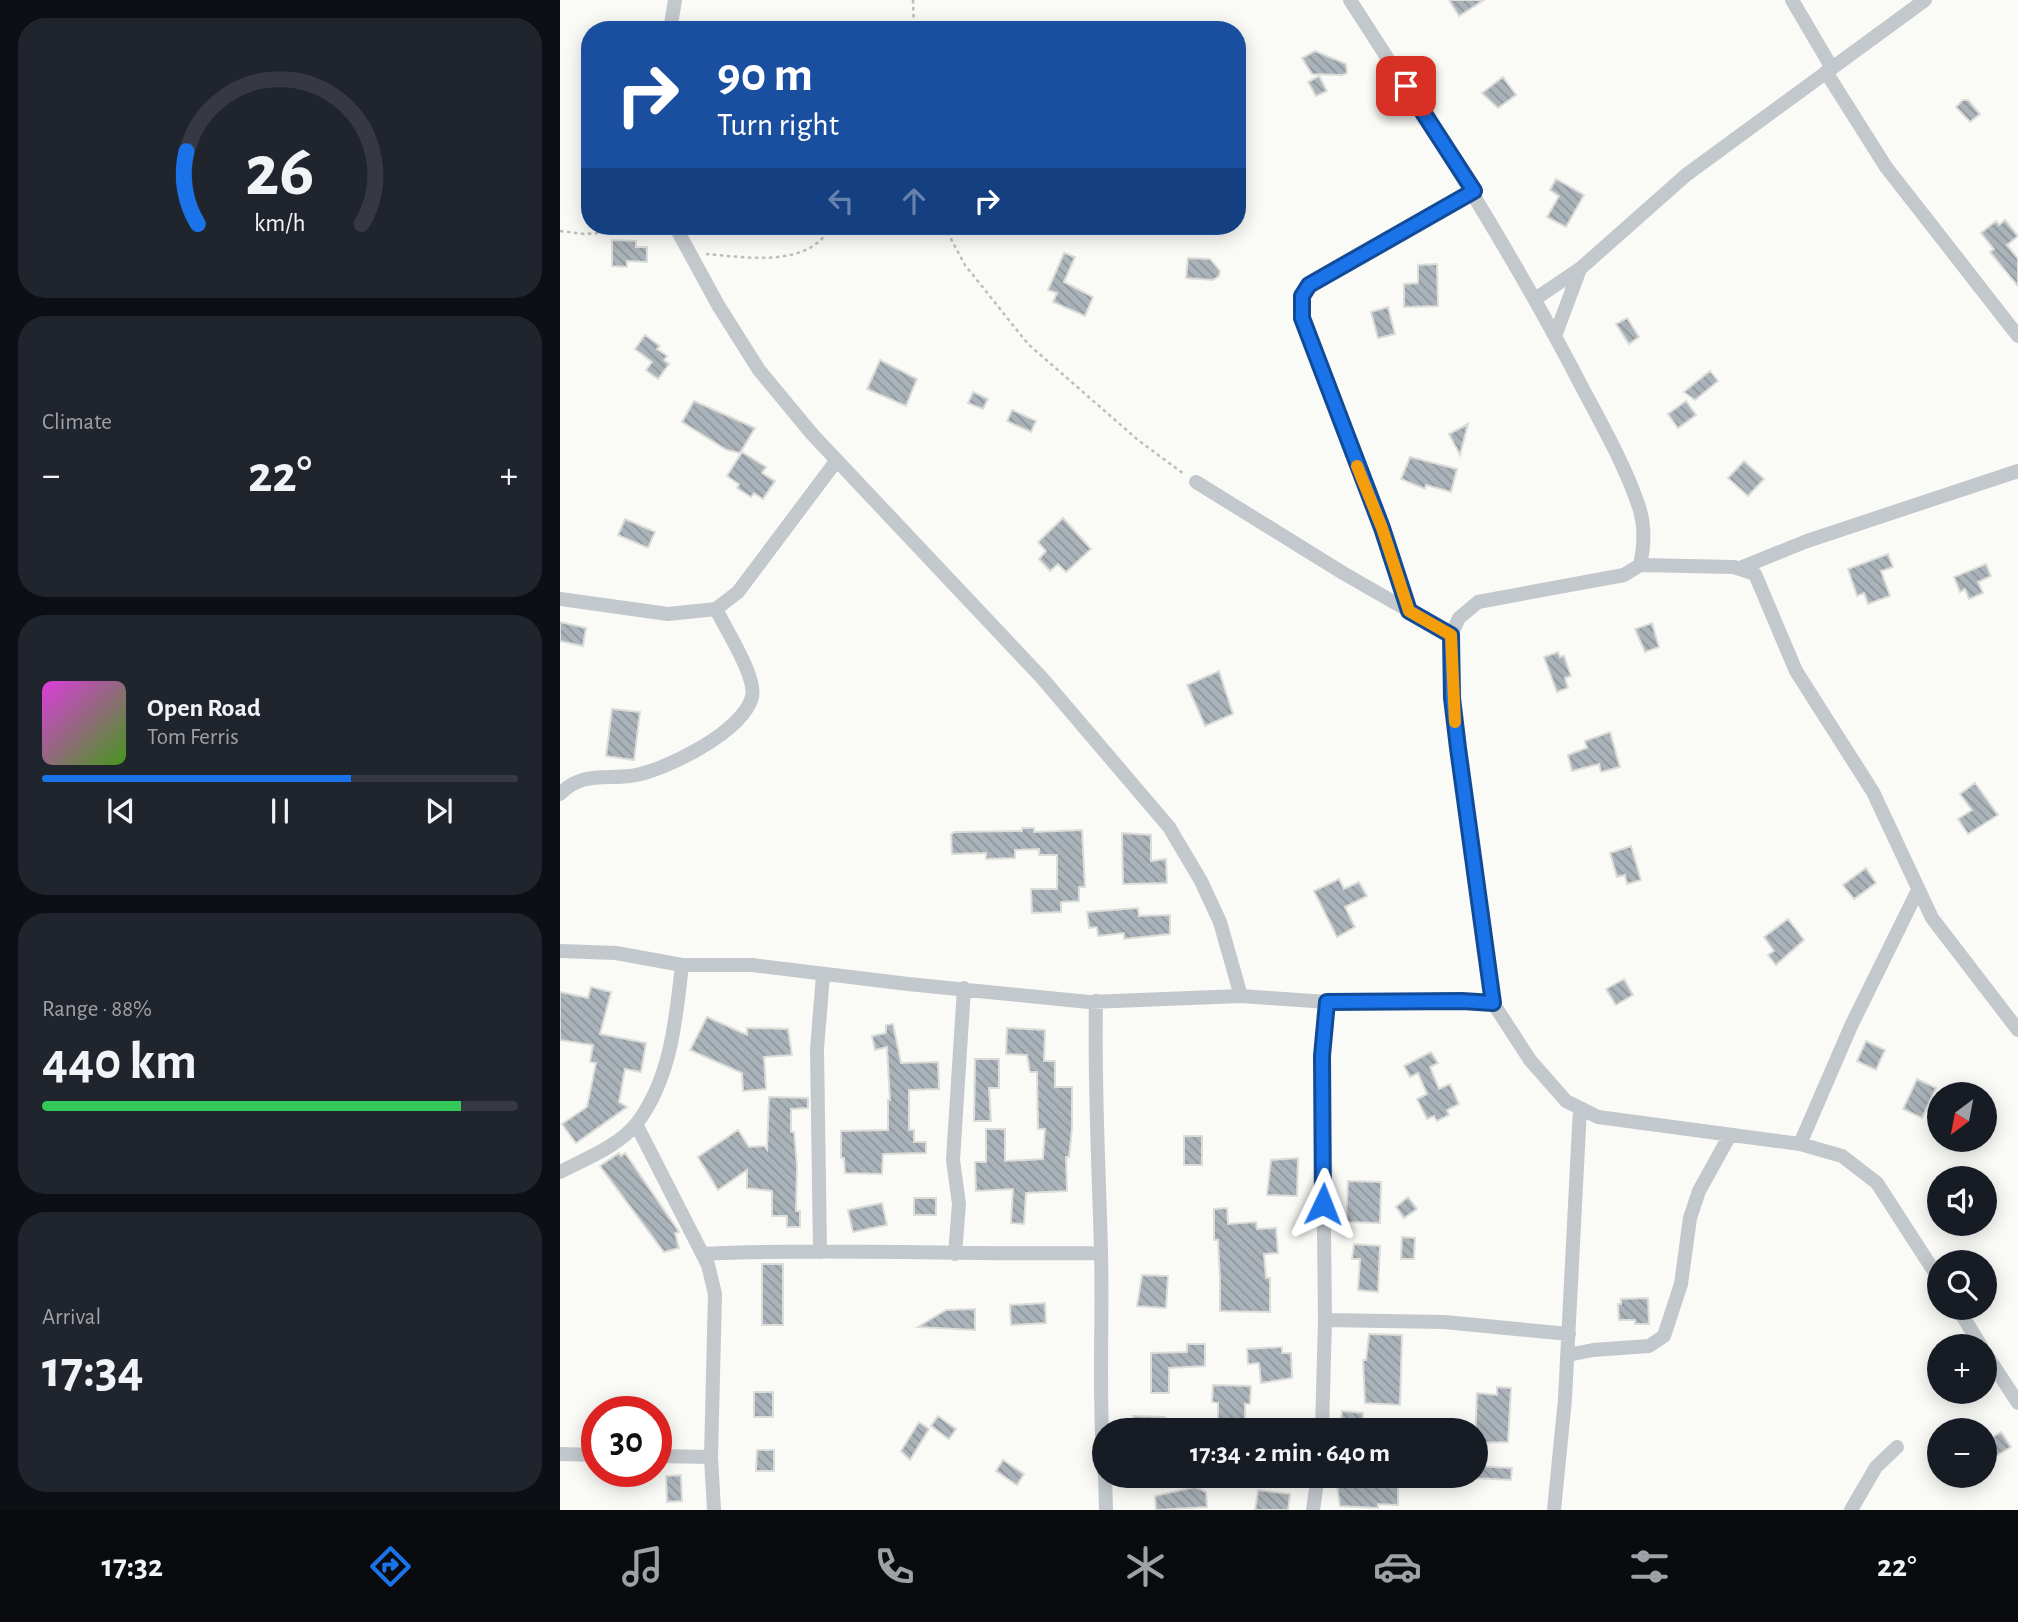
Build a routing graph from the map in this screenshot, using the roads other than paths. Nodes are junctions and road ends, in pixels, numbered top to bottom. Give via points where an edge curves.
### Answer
1 (675, 0) edge
2 (1350, 0) edge
3 (1792, 0) edge
4 (1925, 0) edge
5 (672, 21) edge
6 (1829, 70) junction
7 (1474, 191) junction
8 (680, 235) edge
9 (1581, 268) junction
10 (1535, 299) junction
11 (1555, 336) junction
12 (2018, 336) edge
13 (837, 460) junction
14 (2018, 471) edge
15 (1196, 482) road end
16 (1640, 565) junction
17 (1740, 568) junction
18 (560, 599) edge
19 (716, 609) junction
20 (1409, 611) junction
21 (1451, 635) junction
22 (560, 794) edge
23 (1918, 890) junction
24 (560, 951) edge
25 (682, 965) junction
26 (823, 975) junction
27 (964, 988) junction
28 (1241, 996) junction
29 (1096, 1001) junction
30 (1327, 1002) junction
31 (1493, 1003) junction
32 (2016, 1025) edge
33 (1580, 1108) junction
34 (636, 1124) junction
35 (1730, 1135) junction
36 (1800, 1144) junction
37 (560, 1172) edge
38 (820, 1252) junction
39 (1101, 1253) junction
40 (703, 1254) junction
41 (955, 1254) junction
42 (1927, 1260) edge
43 (1325, 1320) junction
44 (1569, 1334) junction
45 (1568, 1355) junction
46 (1997, 1370) edge
47 (2018, 1403) edge
48 (1100, 1418) edge
49 (1322, 1418) edge
50 (1897, 1447) dead end
51 (560, 1454) edge
52 (581, 1455) edge
53 (672, 1456) edge
54 (711, 1457) junction
55 (1105, 1488) edge
56 (1316, 1488) edge
57 (714, 1510) edge
58 (1106, 1510) edge
59 (1313, 1510) edge
60 (1554, 1510) edge
61 (1851, 1510) edge

1 - 5 street
2 - 7 street
3 - 6 street
4 - 6 street
6 - 9 street via 1686,175
6 - 12 street via 1886,167
7 - 10 street
7 - 20 street via 1309,285 1301,305 1314,356 1382,528
8 - 13 street via 759,370
9 - 10 street
9 - 11 street
10 - 11 street
11 - 16 street via 1640,509 1644,548
13 - 19 street via 738,592
13 - 28 street via 1042,678 1170,827 1220,922
14 - 17 street
15 - 20 street
16 - 17 street
16 - 21 street via 1624,575 1478,602 1459,618
17 - 23 street via 1759,579 1796,671 1873,792
18 - 19 street via 667,614
19 - 22 street via 749,675 752,696 744,712 686,757 658,770 580,779
20 - 21 street
21 - 31 street via 1452,698
23 - 32 street via 1933,918
23 - 36 street
24 - 25 street via 616,953
25 - 26 street via 752,965
25 - 34 street via 676,1024 662,1076
26 - 27 street
26 - 38 street via 817,1049
27 - 29 street
27 - 41 street via 954,1126 959,1204
28 - 29 street
28 - 30 street
29 - 39 street
30 - 31 street
30 - 43 street via 1322,1056
31 - 33 street via 1530,1060 1566,1101
33 - 35 street via 1598,1117
33 - 44 street
34 - 37 street via 608,1147
34 - 40 street
35 - 36 street
35 - 45 street via 1699,1191 1681,1283 1664,1336 1649,1346
36 - 42 street via 1842,1156 1864,1170
38 - 40 street
38 - 41 street
39 - 41 street
39 - 48 street
40 - 54 street via 715,1294
43 - 44 street via 1444,1322
43 - 49 street
44 - 45 street
45 - 60 street
46 - 47 street
50 - 61 street via 1876,1467
51 - 52 street
53 - 54 street
54 - 57 street
55 - 58 street
56 - 59 street

